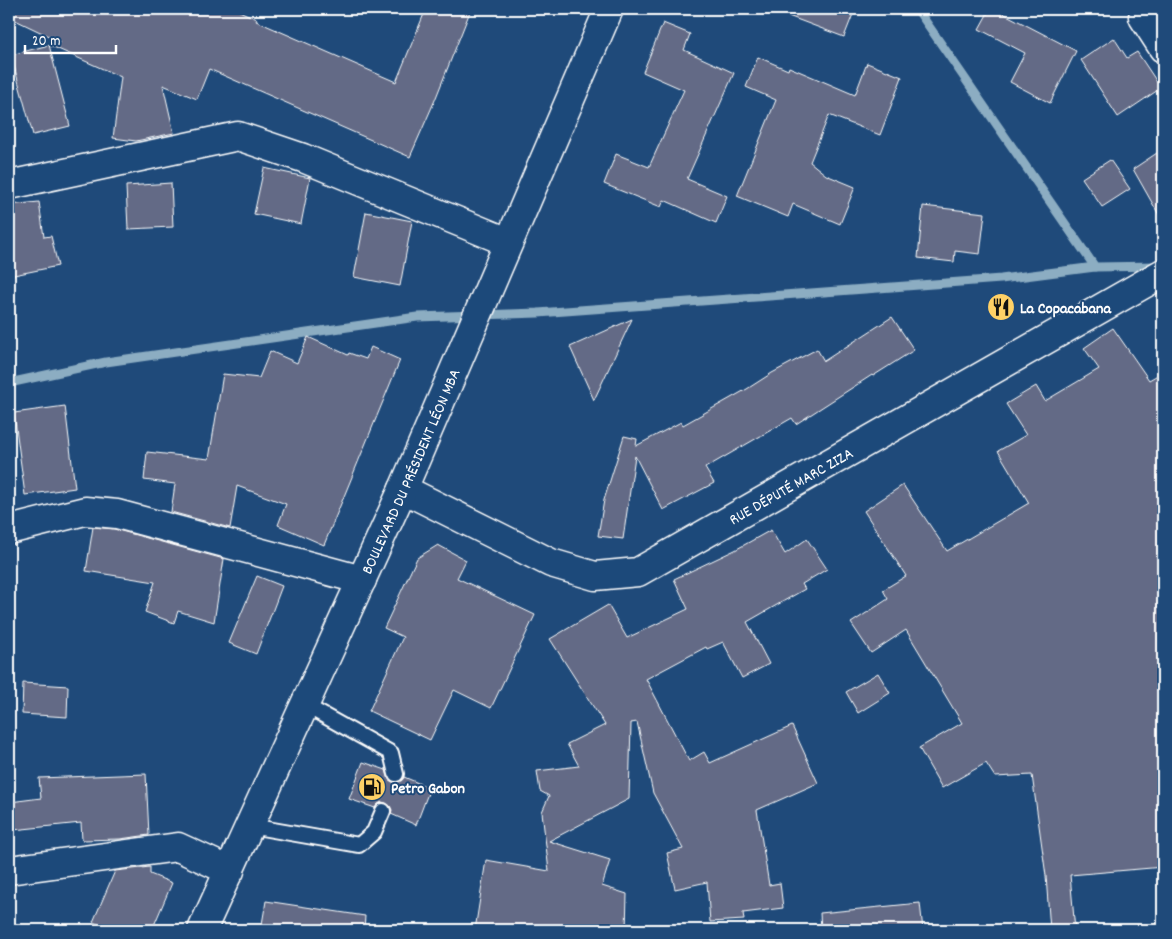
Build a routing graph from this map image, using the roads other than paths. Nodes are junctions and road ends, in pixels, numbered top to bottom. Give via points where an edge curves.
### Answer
1 (609, 9) edge
2 (1141, 11) edge
3 (1163, 48) edge
4 (9, 185) edge
5 (508, 242) junction
6 (1161, 279) edge
7 (403, 489) junction
8 (9, 530) edge
9 (362, 580) junction
10 (305, 705) junction
11 (396, 774) dead end
12 (383, 811) dead end
13 (250, 826) junction
14 (9, 870) edge
15 (230, 871) junction
16 (202, 930) edge

1 - 5 street, BOULEVARD DU PRÉSIDENT LÉON MBA
2 - 3 street
4 - 5 street via 238,136 303,158
5 - 7 street, BOULEVARD DU PRÉSIDENT LÉON MBA
6 - 7 street, RUE DÉPUTÉ MARC ZIZA via 638,572 595,576 551,564
7 - 9 street, BOULEVARD DU PRÉSIDENT LÉON MBA
8 - 9 street via 85,511 117,514
9 - 10 street, BOULEVARD DU PRÉSIDENT LÉON MBA
10 - 11 lane via 391,753
10 - 13 street, BOULEVARD DU PRÉSIDENT LÉON MBA
12 - 13 lane via 374,832 359,845
13 - 15 street, BOULEVARD DU PRÉSIDENT LÉON MBA
14 - 15 street via 178,847
15 - 16 street, BOULEVARD DU PRÉSIDENT LÉON MBA

